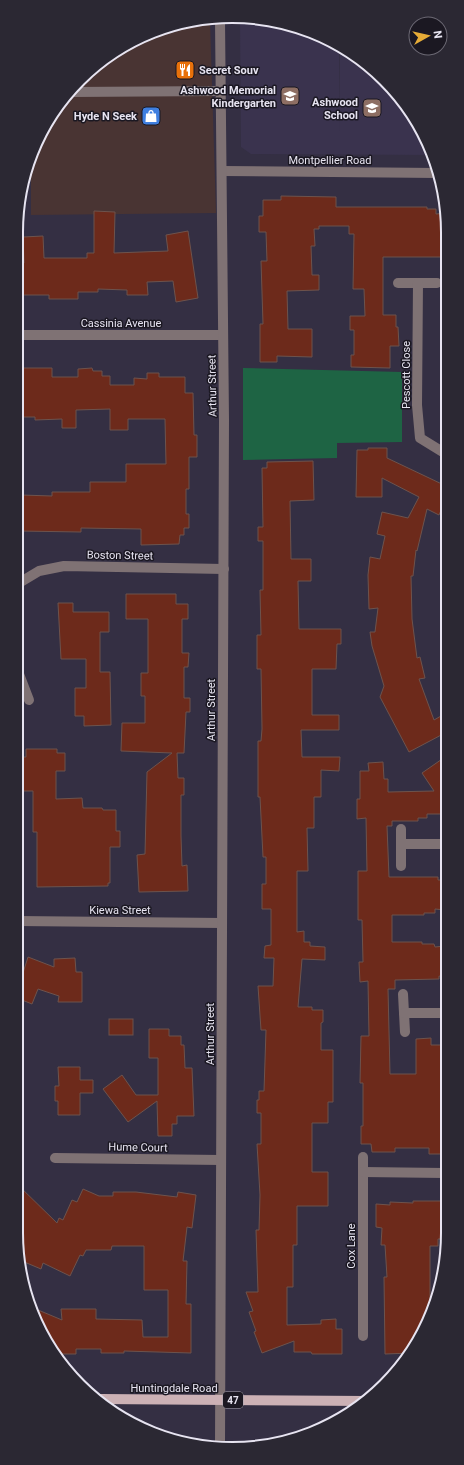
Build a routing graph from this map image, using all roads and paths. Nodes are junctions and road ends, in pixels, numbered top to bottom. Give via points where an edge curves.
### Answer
1 (220, 23) edge
2 (221, 91) junction
3 (77, 92) edge
4 (222, 171) junction
5 (432, 172) edge
6 (398, 283) dead end
7 (418, 283) junction
8 (437, 283) dead end
9 (23, 334) edge
10 (223, 335) junction
11 (441, 451) edge
12 (224, 569) junction
13 (23, 581) edge
14 (23, 684) edge
15 (29, 700) dead end
16 (401, 829) dead end
17 (401, 844) junction
18 (441, 844) edge
19 (401, 866) dead end
20 (23, 921) edge
21 (222, 923) junction
22 (403, 994) dead end
23 (404, 1013) junction
24 (441, 1013) edge
25 (405, 1032) dead end
26 (363, 1157) dead end
27 (55, 1158) dead end
28 (221, 1160) junction
29 (363, 1172) junction
30 (441, 1173) edge
31 (363, 1336) dead end
32 (105, 1399) edge
33 (219, 1400) junction
34 (355, 1402) edge
35 (220, 1442) edge

1 - 2 street, Arthur Street
2 - 3 street
2 - 4 street, Arthur Street
4 - 5 street, Montpellier Road
4 - 10 street, Arthur Street
6 - 7 street
7 - 8 street
7 - 11 street, Pescott Close via 417,406 420,438
9 - 10 street, Cassinia Avenue
10 - 12 street, Arthur Street
12 - 13 street, Boston Street via 64,566 39,571
12 - 21 street, Arthur Street
14 - 15 street
16 - 17 street
17 - 18 street
17 - 19 street
20 - 21 street, Kiewa Street
21 - 28 street, Arthur Street
22 - 23 street
23 - 24 street
23 - 25 street
26 - 29 street, Cox Lane
27 - 28 street, Hume Court
28 - 33 street, Arthur Street
29 - 30 street
29 - 31 street, Cox Lane
32 - 33 main road, Huntingdale Road / 47
33 - 34 main road, Huntingdale Road / 47
33 - 35 street, Arthur Street

